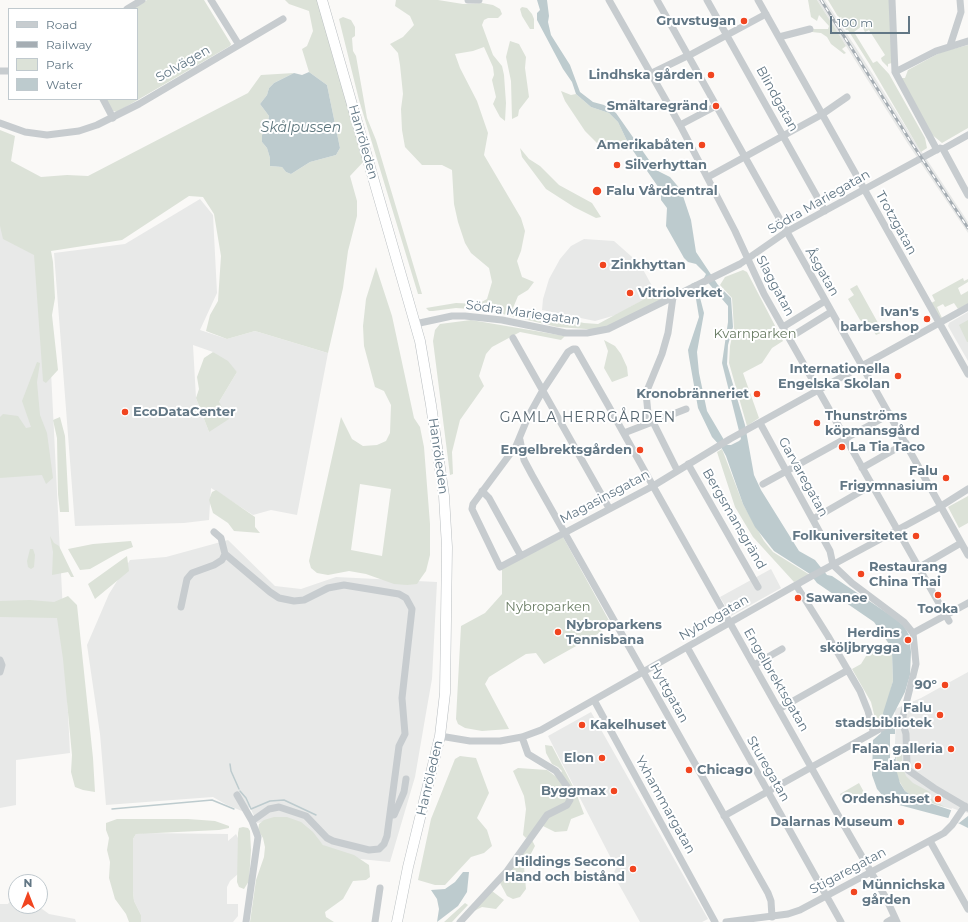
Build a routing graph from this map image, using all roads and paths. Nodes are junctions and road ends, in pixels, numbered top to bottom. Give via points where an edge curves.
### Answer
1 (142, 0) edge
2 (211, 0) edge
3 (322, 0) edge
4 (468, 0) edge
5 (479, 0) edge
6 (609, 0) edge
7 (657, 0) edge
8 (707, 0) edge
9 (758, 0) edge
10 (892, 0) edge
11 (960, 0) edge
12 (129, 8) edge
13 (766, 14) junction
14 (283, 19) dead end
15 (810, 29) dead end
16 (727, 35) junction
17 (779, 37) junction
18 (968, 41) edge
19 (239, 45) junction
20 (950, 46) junction
21 (686, 57) junction
22 (895, 72) junction
23 (650, 74) junction
24 (847, 97) dead end
25 (104, 100) edge
26 (716, 106) junction
27 (821, 114) junction
28 (113, 118) junction
29 (0, 123) edge
30 (680, 125) junction
31 (968, 135) edge
32 (783, 136) junction
33 (940, 150) junction
34 (745, 157) junction
35 (708, 177) junction
36 (863, 190) junction
37 (968, 195) edge
38 (825, 211) junction
39 (783, 235) junction
40 (747, 259) junction
41 (673, 297) junction
42 (825, 301) junction
43 (968, 307) edge
44 (831, 312) junction
45 (415, 324) junction
46 (939, 324) junction
47 (783, 327) junction
48 (789, 337) junction
49 (513, 338) dead end
50 (862, 366) junction
51 (968, 374) edge
52 (543, 390) junction
53 (818, 390) junction
54 (686, 409) dead end
55 (890, 414) junction
56 (651, 423) junction
57 (760, 423) junction
58 (624, 433) junction
59 (846, 438) junction
60 (520, 440) junction
61 (906, 443) junction
62 (688, 464) junction
63 (862, 468) junction
64 (677, 470) junction
65 (787, 471) junction
66 (764, 484) dead end
67 (872, 485) junction
68 (653, 486) junction
69 (968, 490) edge
70 (482, 491) junction
71 (942, 506) junction
72 (609, 508) junction
73 (813, 519) junction
74 (898, 530) junction
75 (214, 532) dead end
76 (565, 532) junction
77 (962, 543) junction
78 (225, 554) junction
79 (968, 555) edge
80 (521, 556) junction
81 (833, 565) junction
82 (918, 568) junction
83 (796, 585) junction
84 (758, 587) dead end
85 (968, 603) edge
86 (181, 607) dead end
87 (947, 618) junction
88 (730, 623) junction
89 (913, 633) junction
90 (687, 648) junction
91 (782, 649) dead end
92 (0, 660) edge
93 (754, 665) junction
94 (848, 670) junction
95 (0, 672) edge
96 (644, 672) junction
97 (594, 700) junction
98 (779, 709) junction
99 (903, 716) junction
100 (876, 730) junction
101 (440, 736) junction
102 (522, 737) junction
103 (811, 766) junction
104 (406, 780) dead end
105 (768, 792) junction
106 (237, 795) dead end
107 (965, 809) edge
108 (390, 815) junction
109 (724, 816) junction
110 (252, 821) junction
111 (930, 841) junction
112 (871, 873) junction
113 (380, 888) dead end
114 (827, 897) junction
115 (968, 909) edge
116 (777, 918) edge
117 (896, 920) edge
118 (246, 922) edge
119 (375, 922) edge
120 (397, 922) edge
121 (460, 922) edge
122 (715, 922) edge
123 (726, 922) edge
124 (841, 922) edge
125 (887, 922) edge

1 - 12 street
2 - 19 street
3 - 45 highway, Hanröleden
4 - 5 street
6 - 23 street, Slaggatan
7 - 21 street, Åsgatan
8 - 16 street, Blindgatan
9 - 13 street, Trotzgatan
10 - 22 street
11 - 20 street via 961,12
13 - 16 street
13 - 17 street, Trotzgatan
14 - 19 street, Solvägen
15 - 17 street
16 - 21 street
16 - 32 street, Blindgatan
17 - 27 street, Trotzgatan
18 - 20 street
19 - 28 street, Solvägen
20 - 22 street
21 - 23 street
21 - 26 street, Åsgatan
22 - 33 street
23 - 30 street, Slaggatan
24 - 27 street
25 - 28 street
26 - 30 street
26 - 34 street, Åsgatan
27 - 32 street
27 - 36 street, Trotzgatan
28 - 29 street, Solvägen via 86,130 54,135 25,132
30 - 35 street, Slaggatan
31 - 33 street, Södra Mariegatan
32 - 34 street
32 - 38 street, Blindgatan
33 - 36 street, Södra Mariegatan
33 - 37 street
34 - 35 street
34 - 39 street, Åsgatan
35 - 40 street, Slaggatan
36 - 38 street, Södra Mariegatan
36 - 46 street, Trotzgatan
38 - 39 street, Södra Mariegatan
39 - 40 street, Södra Mariegatan
39 - 42 street, Åsgatan
40 - 41 street, Södra Mariegatan
40 - 47 street, Slaggatan
41 - 45 street, Södra Mariegatan via 608,329 587,333 465,316
41 - 56 street via 665,344 646,394
42 - 44 street, Åsgatan
42 - 47 street
43 - 46 street
44 - 48 street
44 - 50 street, Åsgatan
45 - 101 highway, Hanröleden via 424,362 439,459 448,547 445,693
46 - 50 street
46 - 51 street, Trotzgatan
47 - 48 street, Slaggatan
48 - 53 street, Slaggatan
49 - 52 street
50 - 53 street
50 - 55 street, Åsgatan
52 - 58 street, Engelbrektsgatan via 568,352 578,350
52 - 60 street via 528,417
52 - 72 street
53 - 57 street
53 - 59 street, Slaggatan
54 - 56 street
55 - 59 street
55 - 61 street, Åsgatan
56 - 58 street
56 - 64 street
57 - 62 street, Magasinsgatan
57 - 65 street, Garvaregatan
58 - 68 street, Engelbrektsgatan
59 - 63 street, Slaggatan
59 - 65 street
60 - 70 street
60 - 76 street, Hyttgatan via 524,460
61 - 63 street
61 - 63 street
61 - 71 street, Åsgatan
62 - 64 street, Magasinsgatan
62 - 84 street, Bergsmansgränd
63 - 67 street, Slaggatan
64 - 68 street, Magasinsgatan
65 - 66 street
65 - 73 street, Garvaregatan
67 - 73 street
67 - 74 street, Slaggatan
68 - 72 street, Magasinsgatan
68 - 88 street, Engelbrektsgatan
69 - 71 street, Nybrogatan
70 - 80 street via 489,498
70 - 80 street, Magasinsgatan via 473,504 472,511 500,567
71 - 74 street, Nybrogatan
71 - 77 street, Åsgatan
72 - 76 street, Magasinsgatan
73 - 81 street, Garvaregatan via 830,551
74 - 81 street, Nybrogatan
74 - 82 street, Slaggatan
75 - 78 street via 221,538
76 - 80 street, Magasinsgatan
76 - 96 street, Hyttgatan
77 - 79 street, Åsgatan
77 - 82 street
78 - 86 street via 222,560 214,565 192,572 187,579
78 - 108 street via 270,592 284,599 304,600 340,585 395,593 402,595 409,602 412,616 402,709 405,729 400,746
81 - 83 street, Nybrogatan
81 - 89 street via 852,583 904,622
82 - 87 street, Slaggatan
83 - 88 street, Nybrogatan
83 - 94 street
85 - 87 street
87 - 89 street
88 - 90 street, Nybrogatan
88 - 93 street, Engelbrektsgatan
89 - 99 street via 916,664
90 - 96 street, Nybrogatan
90 - 105 street, Sturegatan
91 - 93 street
92 - 95 street
93 - 98 street, Engelbrektsgatan
94 - 98 street
94 - 100 street via 865,701
96 - 97 street, Nybrogatan
96 - 109 street, Hyttgatan
97 - 102 street, Nybrogatan via 548,727
97 - 122 street, Yxhammargatan
98 - 103 street, Engelbrektsgatan
99 - 100 street
99 - 107 street via 908,770
100 - 103 street
101 - 102 street, Nybrogatan via 480,742
101 - 120 highway, Hanröleden
102 - 121 street via 528,754 556,771 568,788 570,800 567,805 547,815 507,871
103 - 105 street
103 - 112 street, Engelbrektsgatan
104 - 108 street via 394,815
105 - 109 street
105 - 114 street, Sturegatan
106 - 110 street
107 - 111 street, Stigaregatan via 944,833
108 - 110 street via 386,841 375,850 333,842 306,816 279,807 269,809
109 - 116 street, Hyttgatan via 768,893
110 - 118 street via 258,837
111 - 112 street, Stigaregatan
111 - 115 street
112 - 114 street, Stigaregatan
112 - 117 street, Engelbrektsgatan
113 - 119 street
114 - 116 street, Stigaregatan
114 - 124 street, Sturegatan
116 - 123 street, Stigaregatan
117 - 125 street

